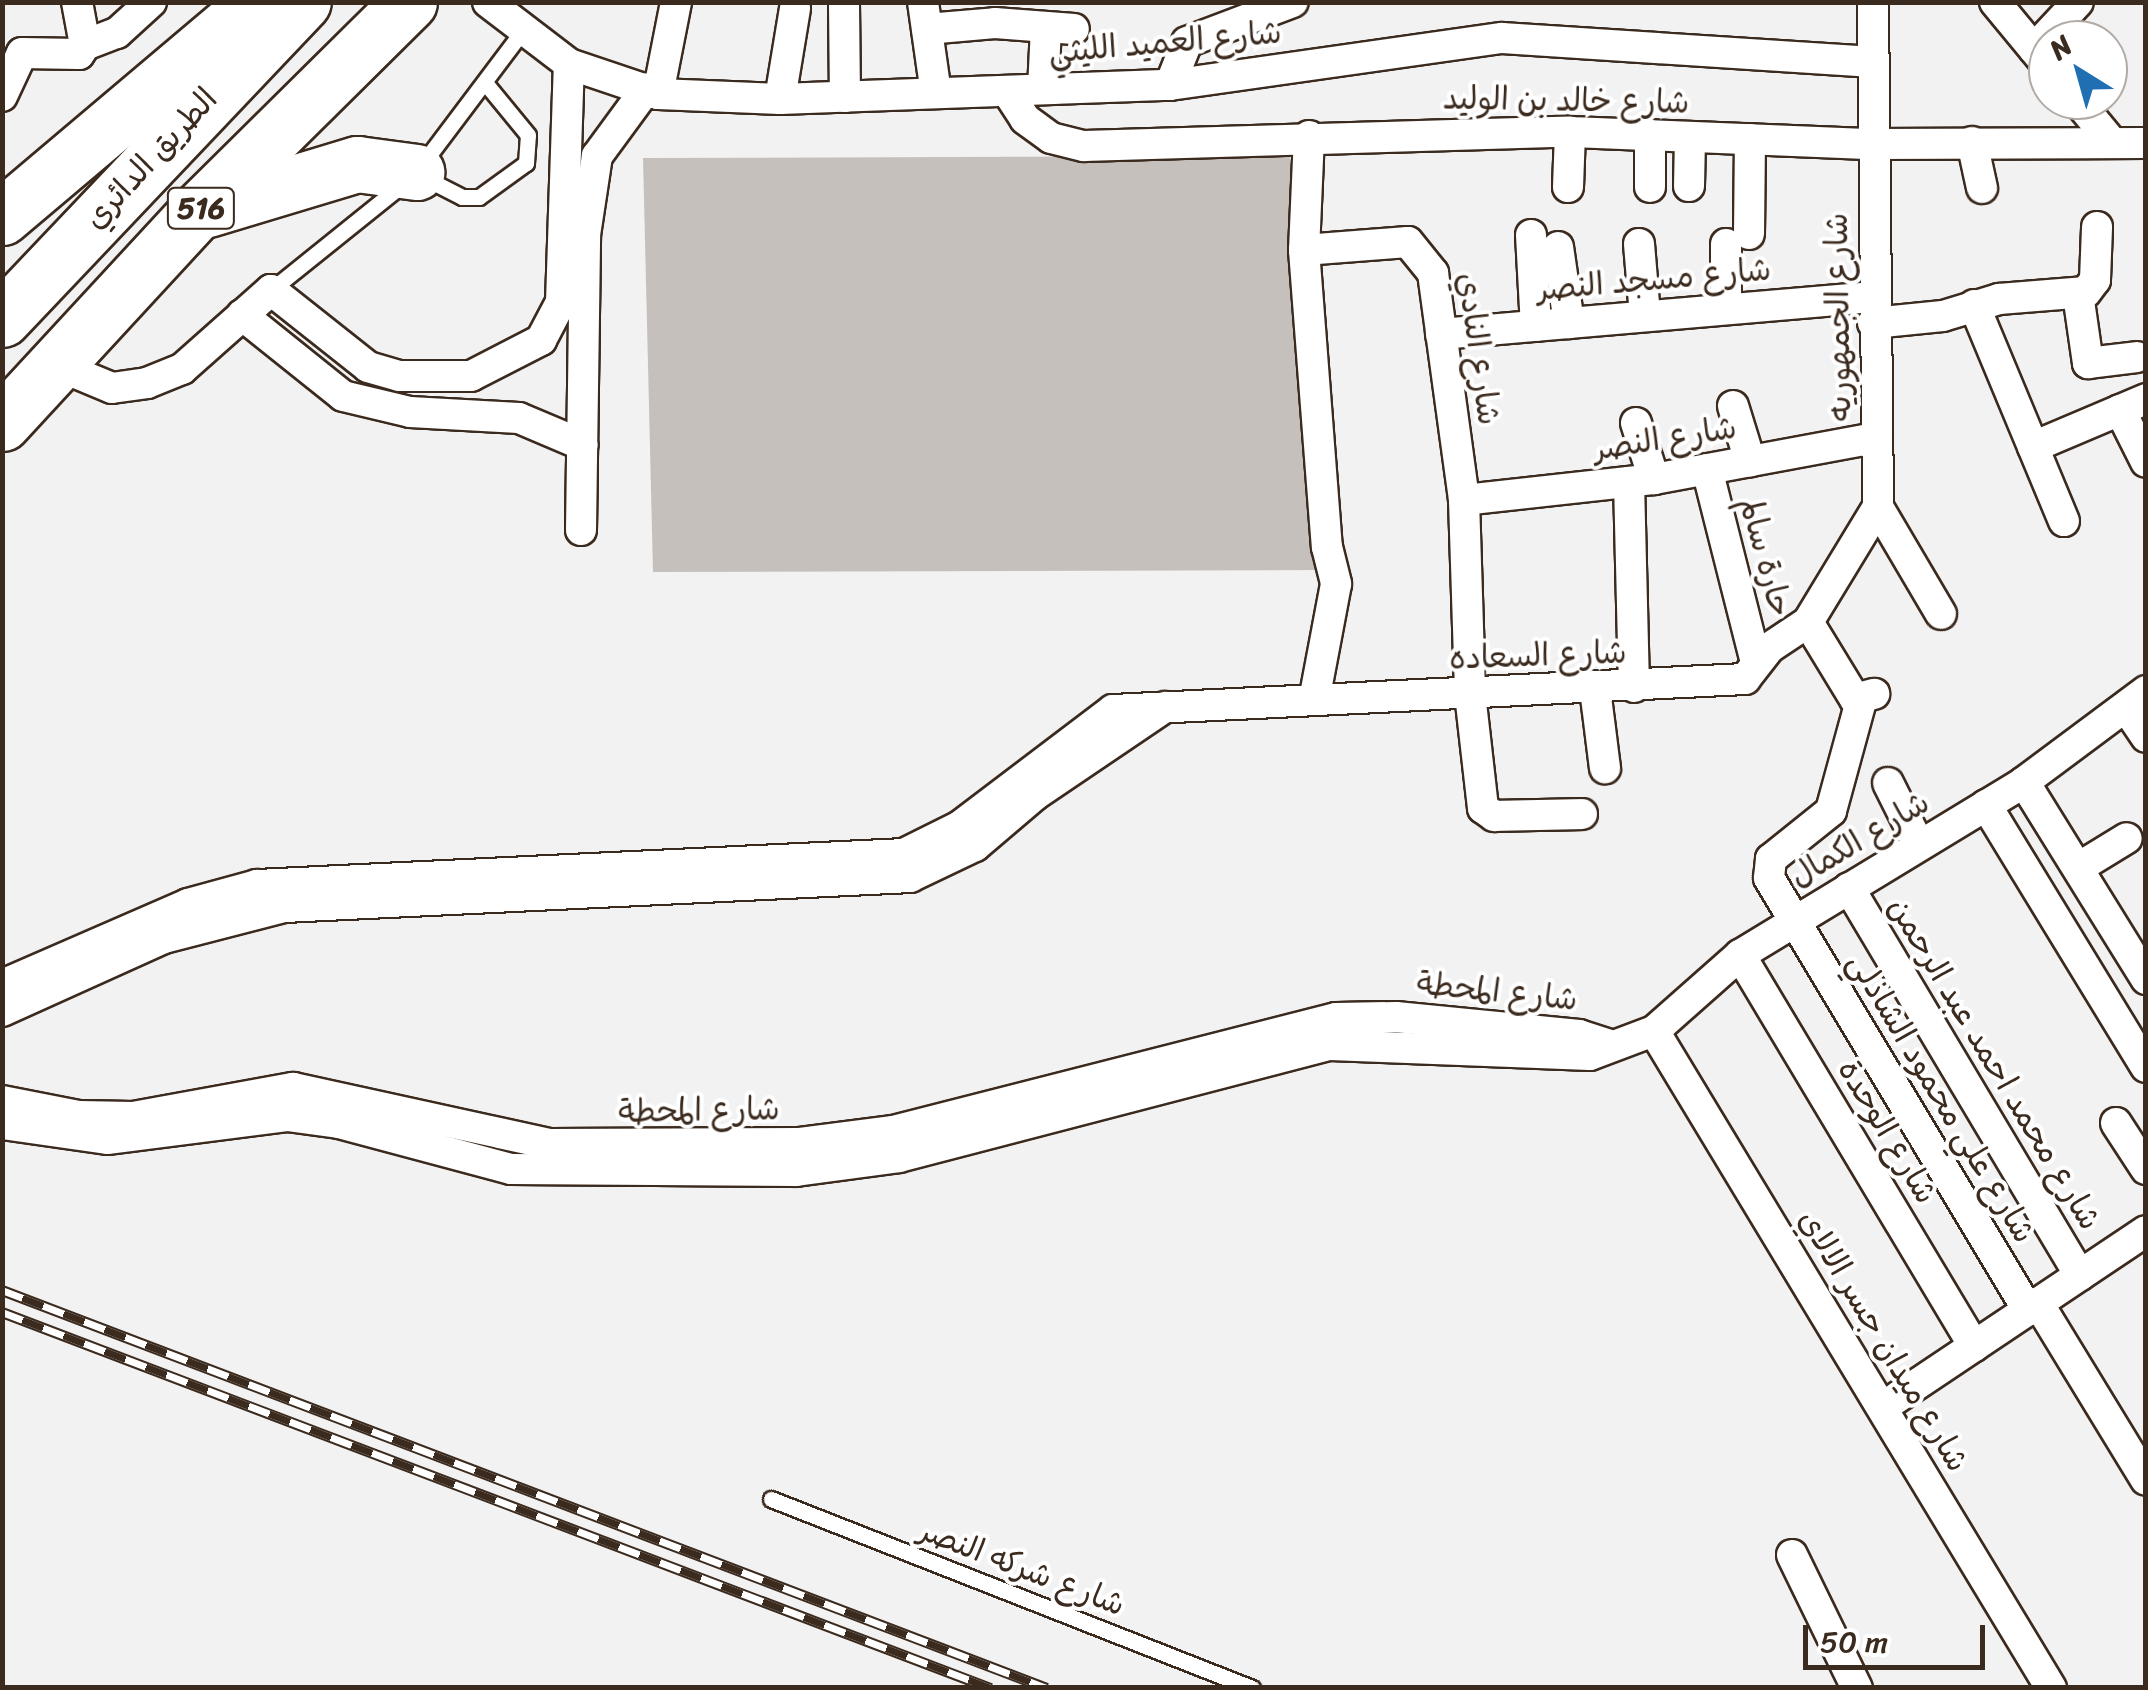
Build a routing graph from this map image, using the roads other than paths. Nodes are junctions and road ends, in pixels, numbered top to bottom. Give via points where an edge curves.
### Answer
1 (76, 2) edge
2 (151, 2) edge
3 (256, 2) edge
4 (303, 2) edge
5 (409, 2) edge
6 (488, 2) edge
7 (676, 2) edge
8 (1873, 2) edge
9 (1995, 2) edge
10 (844, 4) edge
11 (1275, 6) edge
12 (795, 8) dead end
13 (925, 16) edge
14 (524, 29) junction
15 (2028, 42) edge
16 (84, 45) junction
17 (1873, 62) junction
18 (568, 64) junction
19 (1170, 85) junction
20 (486, 86) junction
21 (1007, 90) junction
22 (1043, 90) junction
23 (652, 91) junction
24 (936, 93) junction
25 (2, 96) edge
26 (845, 97) junction
27 (780, 99) junction
28 (2110, 120) edge
29 (1570, 132) junction
30 (2133, 134) edge
31 (1650, 135) junction
32 (1308, 136) junction
33 (1690, 137) junction
34 (1750, 139) junction
35 (1972, 142) junction
36 (1873, 144) junction
37 (416, 172) junction
38 (1689, 186) dead end
39 (1568, 187) dead end
40 (1650, 187) dead end
41 (1982, 188) dead end
42 (196, 214) junction
43 (2, 218) edge
44 (2097, 228) dead end
45 (1639, 244) dead end
46 (1304, 250) junction
47 (271, 290) junction
48 (2078, 294) junction
49 (1974, 305) junction
50 (1726, 309) junction
51 (1872, 310) junction
52 (242, 315) junction
53 (1645, 316) junction
54 (2, 319) edge
55 (1569, 323) junction
56 (1536, 326) junction
57 (1442, 334) junction
58 (2137, 357) dead end
59 (59, 366) junction
60 (471, 376) junction
61 (2133, 404) edge
62 (1733, 406) dead end
63 (473, 412) junction
64 (2, 423) edge
65 (1636, 423) dead end
66 (1876, 438) junction
67 (583, 445) junction
68 (2033, 447) junction
69 (1750, 462) junction
70 (2146, 462) edge
71 (1706, 470) junction
72 (1641, 481) junction
73 (1464, 500) junction
74 (1878, 508) junction
75 (2064, 521) dead end
76 (581, 530) dead end
77 (1941, 614) dead end
78 (1808, 622) junction
79 (1756, 662) junction
80 (1634, 687) junction
81 (1595, 689) junction
82 (1470, 694) junction
83 (2136, 699) edge
84 (1314, 700) junction
85 (1166, 706) junction
86 (2146, 737) edge
87 (1605, 768) dead end
88 (2024, 782) junction
89 (1888, 783) dead end
90 (1029, 786) junction
91 (1986, 805) junction
92 (1582, 814) dead end
93 (2127, 838) dead end
94 (1919, 846) junction
95 (2078, 868) junction
96 (1849, 888) junction
97 (1794, 922) junction
98 (1740, 955) junction
99 (2146, 979) edge
100 (2, 985) edge
101 (2, 1011) edge
102 (1654, 1031) junction
103 (1612, 1046) junction
104 (2146, 1067) edge
105 (2, 1101) edge
106 (2116, 1123) dead end
107 (2, 1124) edge
108 (2146, 1169) edge
109 (2146, 1231) edge
110 (2080, 1275) junction
111 (2033, 1306) junction
112 (1974, 1346) junction
113 (1883, 1406) junction
114 (2146, 1480) edge
115 (771, 1500) dead end
116 (1792, 1554) dead end
117 (1252, 1688) edge
118 (1857, 1688) edge
119 (2051, 1688) edge

1 - 16 street
2 - 16 street via 118,33
3 - 43 highway, الطريق الدائري
4 - 54 highway, الطريق الدائري / 516
5 - 42 highway, 516
6 - 14 street, شارع العميد الليثي
7 - 23 street
8 - 17 street, شارع الجمهوريه
9 - 15 street
10 - 26 street
11 - 19 street via 1187,42
12 - 27 street
13 - 22 street via 1060,28
13 - 24 street
14 - 18 street, شارع العميد الليثي
14 - 20 lane
16 - 25 street via 70,57 22,53
17 - 19 street, شارع العميد الليثي via 1502,38
17 - 36 street, شارع الجمهوريه
18 - 23 street, شارع العميد الليثي
18 - 60 street via 555,323 540,340
19 - 22 street, شارع العميد الليثي
20 - 37 lane
20 - 37 lane via 528,135 526,163 479,197 462,197
21 - 22 street, شارع العميد الليثي
21 - 24 street, شارع العميد الليثي
21 - 32 street, شارع خالد بن الوليد via 1024,119 1052,138 1084,146
23 - 27 street, شارع العميد الليثي
23 - 67 street via 597,156 586,236
24 - 26 street, شارع العميد الليثي
26 - 27 street, شارع العميد الليثي
28 - 30 street
29 - 31 street, شارع خالد بن الوليد
29 - 32 street, شارع خالد بن الوليد
29 - 39 street
30 - 35 street, شارع خالد بن الوليد
31 - 33 street, شارع خالد بن الوليد
31 - 40 street
32 - 46 street
33 - 34 street, شارع خالد بن الوليد
33 - 38 street
34 - 36 street, شارع خالد بن الوليد
34 - 50 street
35 - 36 street, شارع خالد بن الوليد
35 - 41 street
36 - 51 street, شارع الجمهوريه
37 - 42 highway via 356,164
37 - 47 lane
42 - 59 highway, 516
44 - 48 street via 2095,280
45 - 53 street
46 - 57 street, شارع النادي via 1395,240 1420,249 1433,273
46 - 84 street via 1327,548 1336,584
47 - 52 street
47 - 60 street via 368,367 431,380
48 - 49 street, شارع مسجد النصر
48 - 58 street via 2088,363
49 - 51 street, شارع مسجد النصر
49 - 68 street
50 - 51 street, شارع مسجد النصر
50 - 53 street, شارع مسجد النصر
51 - 66 street, شارع الجمهوريه
52 - 59 street via 182,370 146,383 112,388
52 - 63 street via 343,396 410,412
53 - 55 street, شارع مسجد النصر
55 - 56 street, شارع مسجد النصر
55 - 56 street via 1545,241
56 - 57 street, شارع مسجد النصر
57 - 73 street, شارع النادي
59 - 64 highway, 516
60 - 63 street
61 - 68 street
61 - 70 street
62 - 69 street
63 - 67 street via 519,418
65 - 72 street
66 - 69 street, شارع النصر
66 - 74 street, شارع الجمهوريه
67 - 76 street
68 - 75 street
69 - 71 street, شارع النصر
71 - 72 street, شارع النصر
71 - 79 street, حارة سالم
72 - 73 street, شارع النصر
72 - 80 street
73 - 82 street, شارع النادي
74 - 77 street, شارع الجمهوريه
74 - 78 street, شارع السعاده
78 - 79 street, شارع السعاده
78 - 97 street, شارع علي محمود الشاذلي via 1867,698 1836,772 1831,812 1768,868
79 - 80 street, شارع السعاده via 1745,679
80 - 81 street, شارع السعاده
81 - 82 street, شارع السعاده
81 - 87 street
82 - 84 street, شارع السعاده
82 - 92 street, شارع النادي via 1486,813
83 - 86 street
83 - 88 street, شارع الكمال
84 - 85 street, شارع السعاده
85 - 90 street
85 - 90 street, شارع السعاده via 1113,710
88 - 91 street, شارع الكمال
88 - 95 street
89 - 94 street
90 - 100 street via 942,838 894,856 257,886 188,904
90 - 101 street via 975,846 910,877 284,907 164,938
91 - 94 street, شارع الكمال
91 - 104 street
93 - 95 street
94 - 96 street, شارع الكمال
95 - 99 street
96 - 97 street, شارع الكمال
96 - 110 street, شارع محمد احمد عبد الرحمن
97 - 98 street, شارع الكمال
97 - 111 street, شارع علي محمود الشاذلي
98 - 102 street, شارع الكمال
98 - 112 street, شارع الوحدة
102 - 103 street, شارع الكمال
102 - 113 street, شارع ميدان جسر الالاي
103 - 105 street, شارع المحطة via 1579,1036 1396,1016 1336,1018 894,1132 800,1144 549,1144 293,1088 133,1117 79,1116
103 - 107 street, شارع المحطة via 1578,1058 1330,1046 899,1157 796,1170 511,1169 288,1116 121,1139
106 - 108 street
109 - 110 street
110 - 111 street
111 - 112 street
111 - 114 street, شارع علي محمود الشاذلي
112 - 113 street
113 - 119 street, شارع ميدان جسر الالاي
115 - 117 lane, شارع شركه النصر
116 - 118 street

